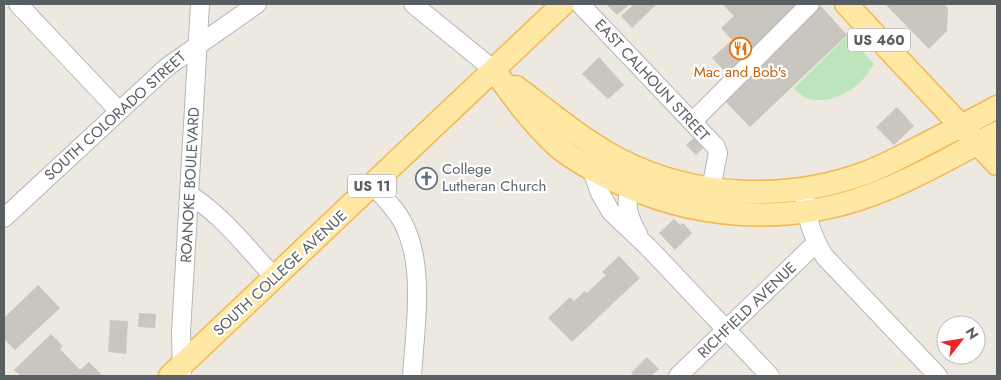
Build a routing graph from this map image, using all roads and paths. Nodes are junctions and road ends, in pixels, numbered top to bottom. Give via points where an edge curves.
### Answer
1 (18, 4) edge
2 (200, 4) edge
3 (257, 4) edge
4 (413, 4) edge
5 (563, 4) edge
6 (580, 4) edge
7 (810, 4) edge
8 (846, 4) edge
9 (198, 44) junction
10 (494, 70) junction
11 (997, 108) edge
12 (119, 111) junction
13 (692, 122) junction
14 (962, 126) junction
15 (997, 133) edge
16 (978, 143) junction
17 (997, 164) edge
18 (592, 170) junction
19 (373, 185) junction
20 (630, 189) junction
21 (711, 189) junction
22 (803, 189) junction
23 (190, 195) junction
24 (806, 211) junction
25 (4, 218) edge
26 (816, 244) junction
27 (648, 246) junction
28 (274, 278) junction
29 (726, 330) junction
30 (178, 374) edge
31 (412, 376) edge
32 (678, 376) edge
33 (770, 376) edge
34 (938, 376) edge

1 - 12 street
2 - 9 street, ROANOKE BOULEVARD
3 - 9 street, SOUTH COLORADO STREET
4 - 10 street
5 - 10 main road, SOUTH COLLEGE AVENUE / US 11
6 - 13 street, EAST CALHOUN STREET
7 - 13 street
8 - 14 main road, US 460
9 - 12 street, SOUTH COLORADO STREET via 167,67
9 - 23 street, ROANOKE BOULEVARD
10 - 18 main road via 530,118 557,146
10 - 19 main road, SOUTH COLLEGE AVENUE / US 11
10 - 21 main road via 618,159 677,182
11 - 14 main road
12 - 25 street, SOUTH COLORADO STREET
13 - 21 street, EAST CALHOUN STREET via 718,153
14 - 16 main road, US 460
14 - 22 main road via 868,172
15 - 16 main road
16 - 17 main road, US 460
16 - 24 main road via 869,196
18 - 20 main road
18 - 27 street via 611,212
19 - 28 main road, SOUTH COLLEGE AVENUE / US 11
19 - 31 street via 396,212 410,237 416,257
20 - 24 main road via 658,200 719,213 748,215
20 - 27 street via 629,216
21 - 22 main road via 768,193
22 - 24 street
23 - 28 street via 220,218
23 - 30 street, ROANOKE BOULEVARD
24 - 26 street
26 - 29 street, RICHFIELD AVENUE
26 - 34 street
27 - 29 street
28 - 30 main road, SOUTH COLLEGE AVENUE / US 11
29 - 32 street, RICHFIELD AVENUE
29 - 33 street

